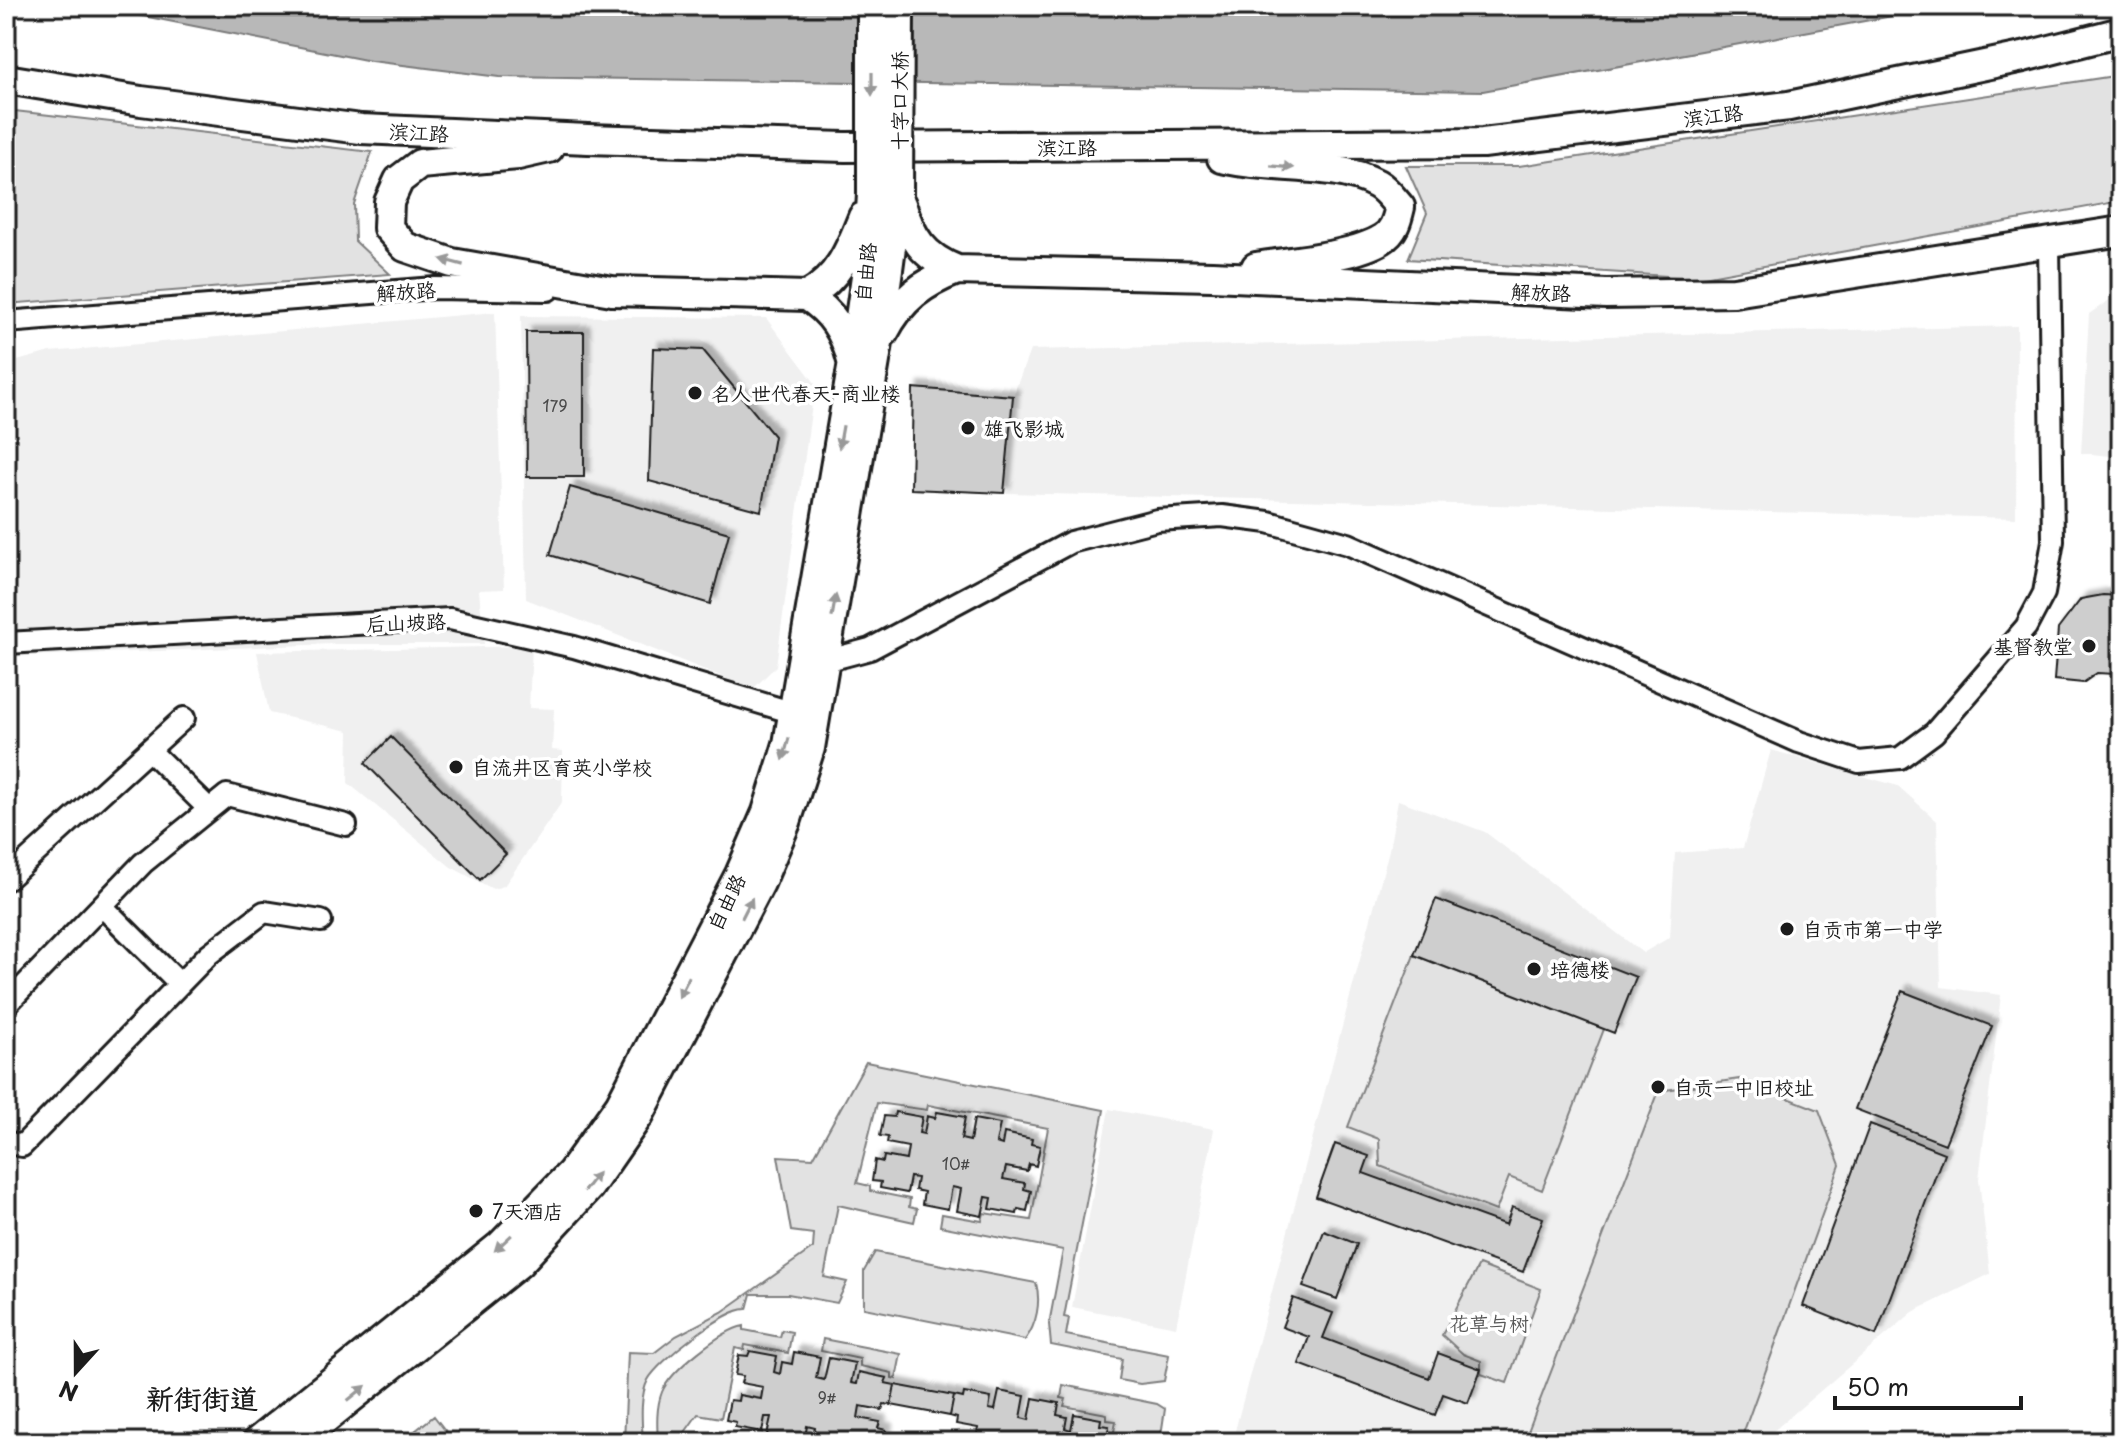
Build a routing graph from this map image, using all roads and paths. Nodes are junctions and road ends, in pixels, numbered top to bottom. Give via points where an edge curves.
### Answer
1 (872, 6) edge
2 (899, 6) edge
3 (2121, 32) edge
4 (6, 79) edge
5 (588, 139) junction
6 (1179, 147) junction
7 (885, 194) junction
8 (2121, 231) edge
9 (2049, 244) junction
10 (957, 270) junction
11 (1212, 276) junction
12 (612, 291) junction
13 (807, 296) junction
14 (6, 322) edge
15 (878, 343) junction
16 (853, 364) junction
17 (6, 643) edge
18 (825, 661) junction
19 (794, 713) junction
20 (184, 718) dead end
21 (149, 750) junction
22 (209, 809) junction
23 (346, 825) dead end
24 (6, 880) edge
25 (102, 906) junction
26 (321, 921) dead end
27 (180, 984) junction
28 (6, 1005) edge
29 (6, 1142) edge
30 (257, 1442) edge
31 (296, 1442) edge

1 -> 7 main road, 十字口大桥, bridge
2 - 7 main road, 十字口大桥, bridge
3 - 6 main road, 滨江路 via 1789,106 1483,143
4 - 5 main road, 滨江路 via 361,129
5 - 6 main road, 滨江路 via 845,147
12 -> 5 main road via 452,263 405,247 388,228 389,202 399,180 420,164 518,155
6 -> 11 main road via 1247,164 1356,174 1381,186 1400,207 1396,225 1382,239
7 - 10 main road via 919,246 935,261
7 - 13 main road via 837,272
7 - 15 main road, 自由路
7 - 16 main road, 自由路 via 868,262
8 - 9 main road, 解放路
9 - 11 main road, 解放路 via 1734,292 1606,294
9 - 18 street via 2053,541 2044,593 2026,627 1934,733 1900,758 1859,762 1799,742 1348,544 1268,522 1222,516 1157,520 1071,542 870,649
10 - 11 main road, 解放路
10 - 15 main road via 916,290 897,307
12 - 13 main road, 解放路
12 - 14 street, 解放路 via 435,288
13 - 16 main road via 838,324
18 -> 15 main road, 自由路
16 -> 19 main road, 自由路
17 - 19 street, 后山坡路 via 450,619 574,647
31 -> 18 main road, 自由路 via 519,1263 589,1187 639,1115 760,883 786,822 810,748
19 -> 30 main road, 自由路 via 767,812 740,874 620,1105 572,1172 500,1246
20 - 21 street
21 - 22 street
21 - 24 street
22 - 23 street via 227,795
22 - 25 street via 143,863
25 - 27 street
25 - 28 street
26 - 27 street via 264,912
27 - 29 street via 22,1146

